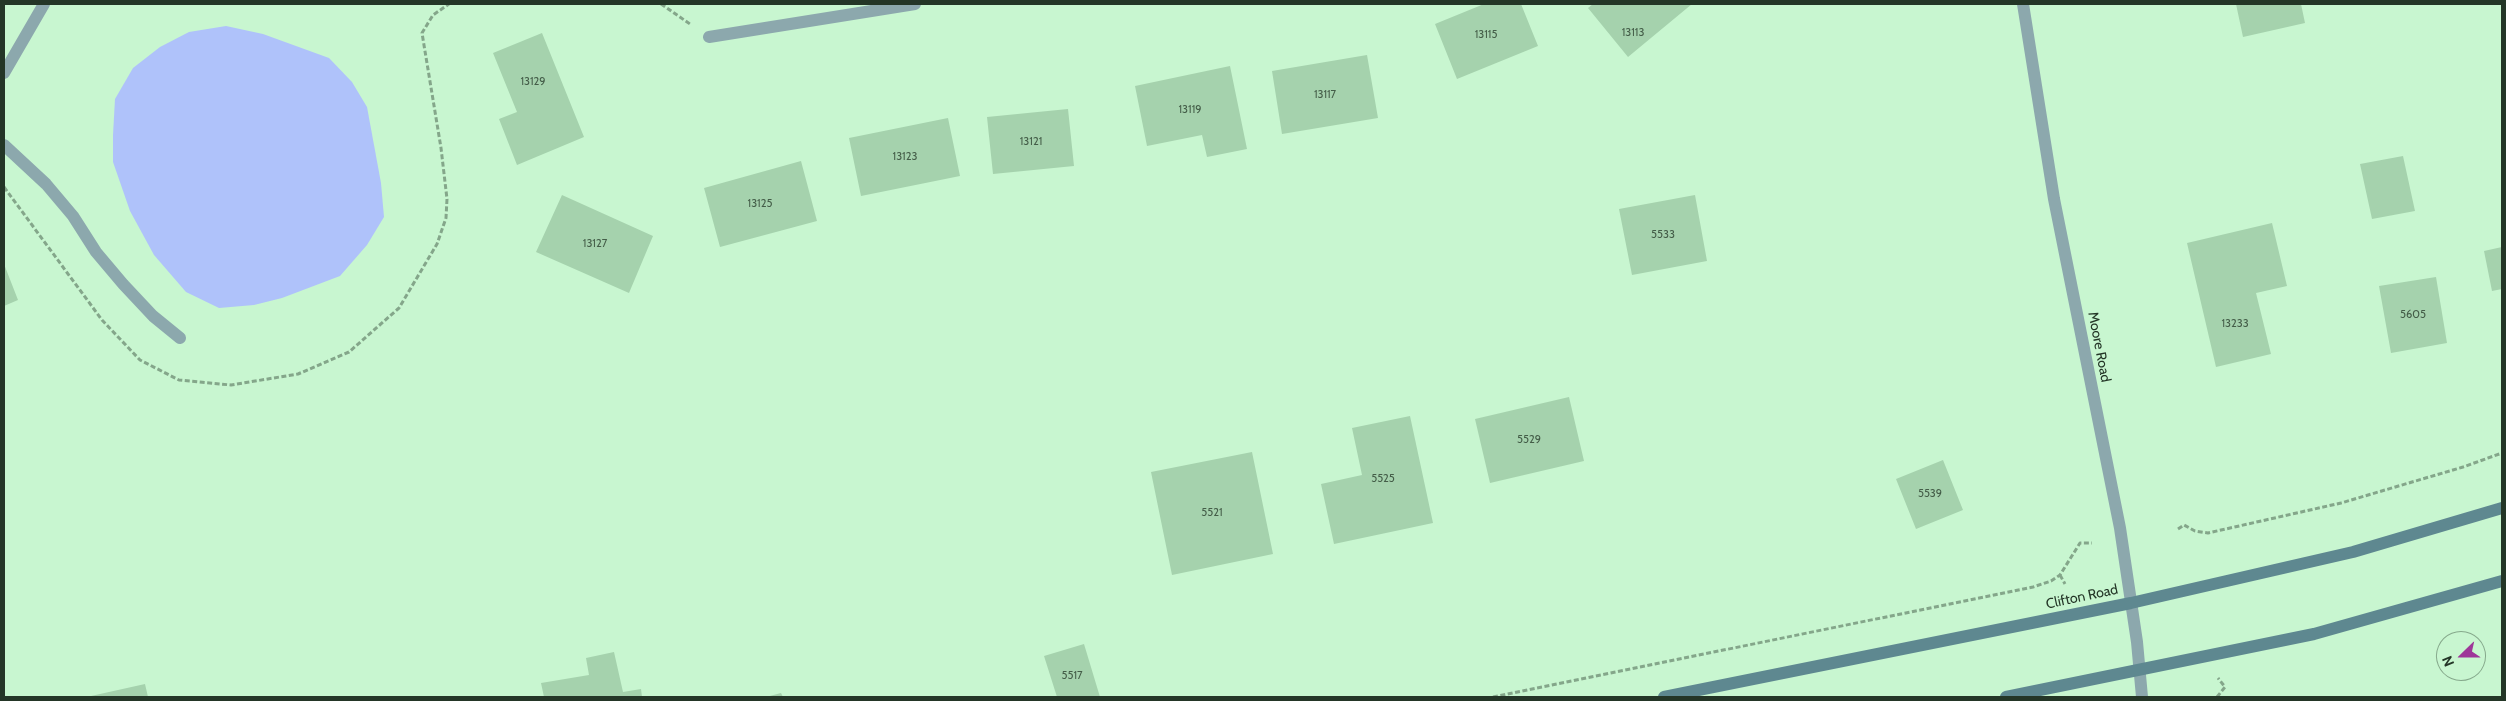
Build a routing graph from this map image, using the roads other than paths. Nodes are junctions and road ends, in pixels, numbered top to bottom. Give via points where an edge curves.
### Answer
1 (44, 4) edge
2 (915, 4) edge
3 (2022, 4) edge
4 (709, 37) road end
5 (4, 73) edge
6 (4, 146) edge
7 (180, 338) dead end
8 (2502, 508) edge
9 (2502, 580) edge
10 (2131, 603) junction
11 (2139, 670) junction
12 (1664, 697) edge
13 (2006, 697) edge
14 (2142, 697) edge

1 - 5 street
2 - 4 street
3 - 10 street, Moore Road via 2054,199 2120,528
6 - 7 street via 51,190 123,284 153,316
8 - 10 main road, Clifton Road via 2353,552
9 - 11 main road via 2314,634
10 - 11 street, Moore Road
10 - 12 main road, Clifton Road
11 - 13 main road
11 - 14 street, Moore Road

